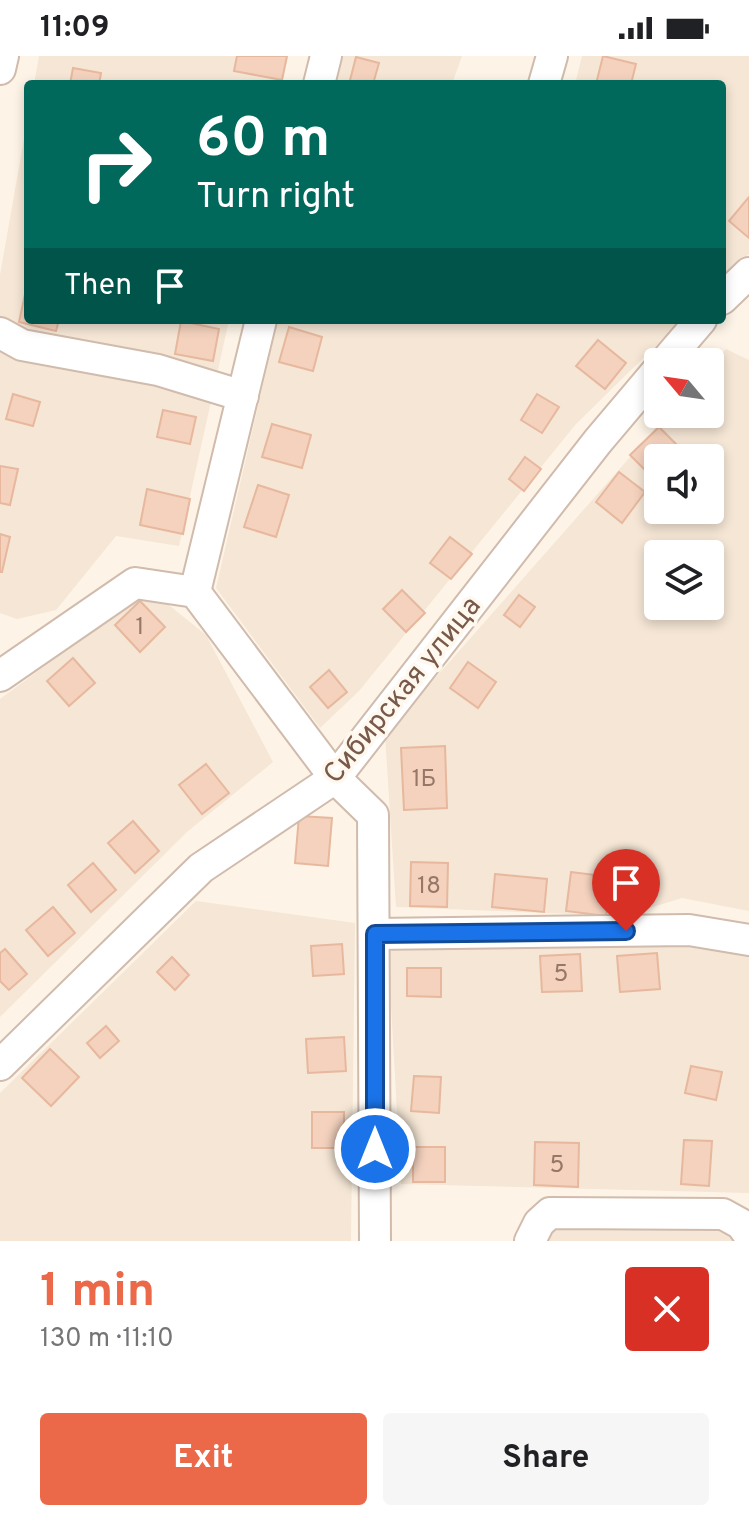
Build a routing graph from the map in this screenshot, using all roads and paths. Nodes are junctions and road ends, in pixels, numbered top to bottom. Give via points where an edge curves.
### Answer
1 (3, 56) edge
2 (326, 56) edge
3 (552, 56) edge
4 (0, 69) edge
5 (320, 80) edge
6 (545, 80) edge
7 (749, 273) edge
8 (726, 295) edge
9 (260, 324) edge
10 (698, 324) edge
11 (0, 333) edge
12 (677, 348) edge
13 (644, 387) edge
14 (243, 396) junction
15 (195, 592) junction
16 (0, 676) edge
17 (335, 778) junction
18 (375, 934) junction
19 (749, 940) edge
20 (0, 1065) edge
21 (749, 1235) edge
22 (375, 1241) edge
23 (530, 1241) edge

1 - 4 street
2 - 5 street
3 - 6 street
7 - 8 street
9 - 14 street
10 - 12 street
11 - 14 street via 22,345 158,370
13 - 17 street, Сибирская улица
14 - 15 street
15 - 16 street via 135,583
15 - 17 street
17 - 18 street via 373,815
17 - 20 street, Сибирская улица via 201,868
18 - 19 street via 689,930
18 - 22 street
21 - 23 street via 723,1214 550,1213

